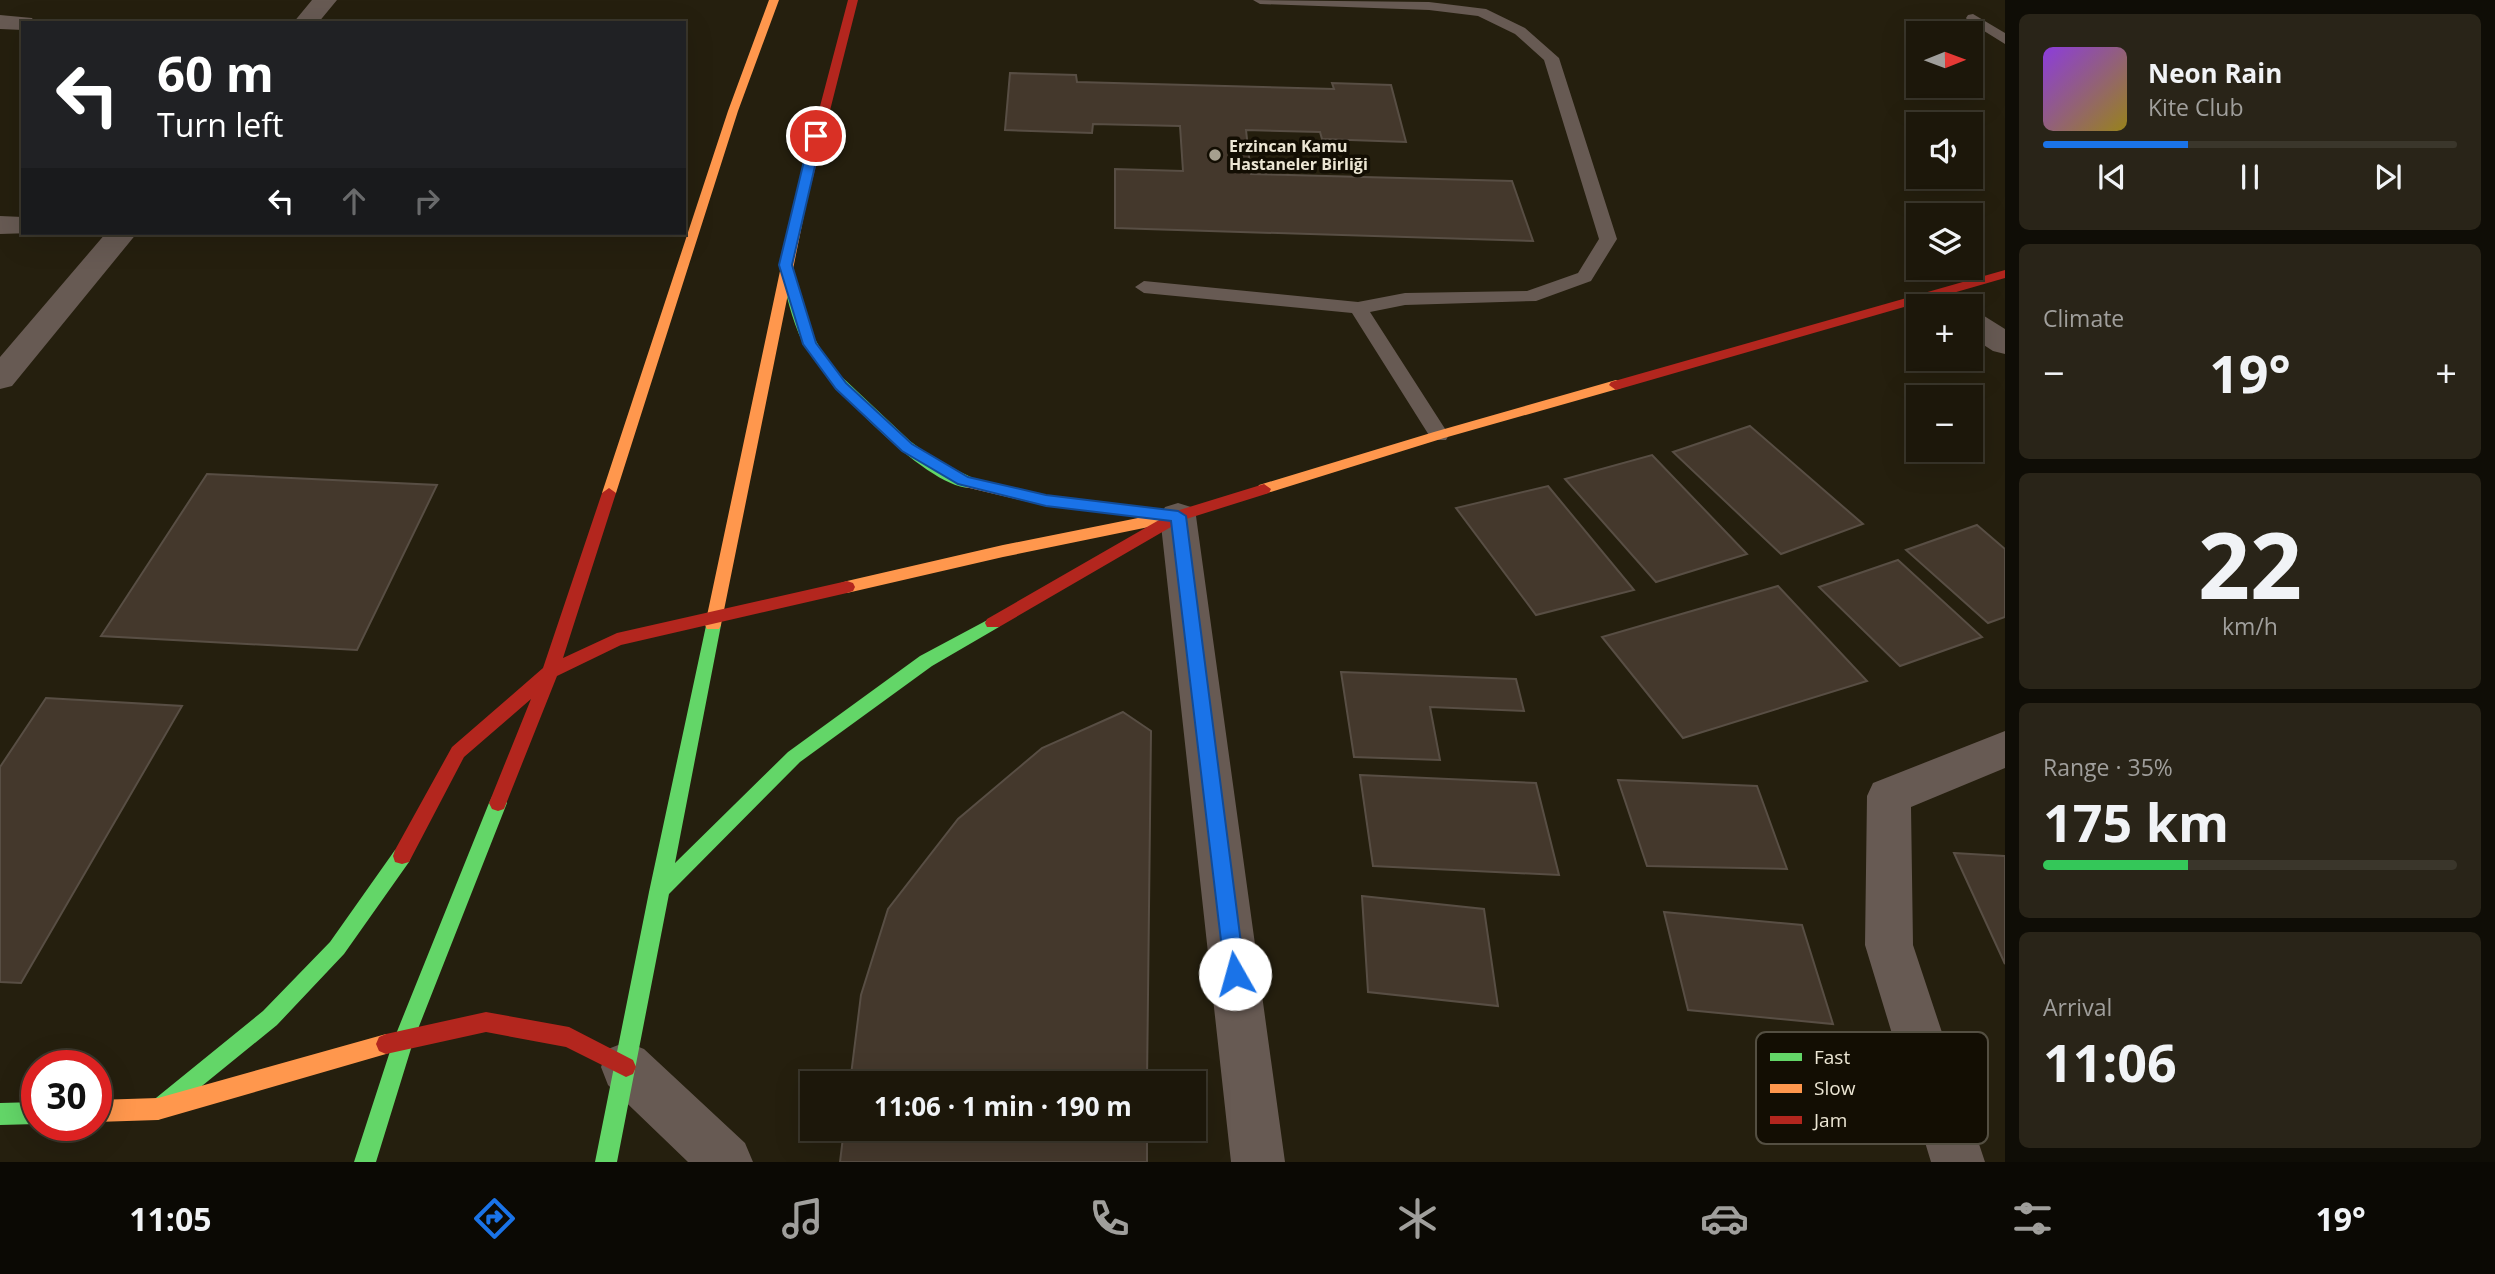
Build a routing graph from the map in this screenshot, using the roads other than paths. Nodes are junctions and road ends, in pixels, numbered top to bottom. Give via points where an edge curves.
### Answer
1 (325, 0) edge
2 (774, 0) edge
3 (853, 0) edge
4 (1260, 0) edge
5 (1973, 18) dead end
6 (307, 21) edge
7 (0, 22) edge
8 (21, 23) edge
9 (2005, 40) edge
10 (0, 225) edge
11 (21, 226) edge
12 (120, 235) edge
13 (785, 265) junction
14 (2005, 274) edge
15 (1144, 287) dead end
16 (1955, 294) edge
17 (1358, 308) junction
18 (1906, 309) edge
19 (1983, 330) edge
20 (2005, 344) edge
21 (0, 377) edge
22 (1439, 435) junction
23 (1178, 516) junction
24 (713, 615) junction
25 (550, 672) junction
26 (2005, 749) edge
27 (658, 892) junction
28 (1917, 1032) edge
29 (404, 1039) junction
30 (626, 1067) junction
31 (158, 1109) junction
32 (112, 1110) edge
33 (21, 1113) edge
34 (0, 1114) edge
35 (1952, 1144) edge
36 (365, 1162) edge
37 (607, 1162) edge
38 (726, 1162) edge
39 (1258, 1162) edge
40 (1958, 1162) edge

1 - 6 street
2 - 25 main road via 733,111
3 - 13 main road
4 - 17 lane via 1481,12 1520,31 1551,58 1563,91 1608,239 1584,276 1529,297 1405,299
5 - 9 lane
7 - 8 street
10 - 11 street
12 - 21 street
13 - 23 main road via 810,344 841,386 907,447 963,481 1046,501
13 - 24 main road
14 - 16 main road
15 - 17 lane
17 - 22 lane
18 - 22 main road
19 - 20 street
22 - 23 main road
23 - 24 main road
23 - 27 main road via 904,677 794,757
23 - 39 street
24 - 25 main road via 617,639
24 - 27 main road
25 - 29 main road
25 - 31 main road via 458,752 399,862 337,948 270,1018
26 - 28 street via 1889,796 1889,945
27 - 30 main road
29 - 30 main road via 486,1022 569,1037
29 - 31 main road
29 - 36 main road
30 - 37 main road
30 - 38 street
31 - 32 main road
33 - 34 main road
35 - 40 street

